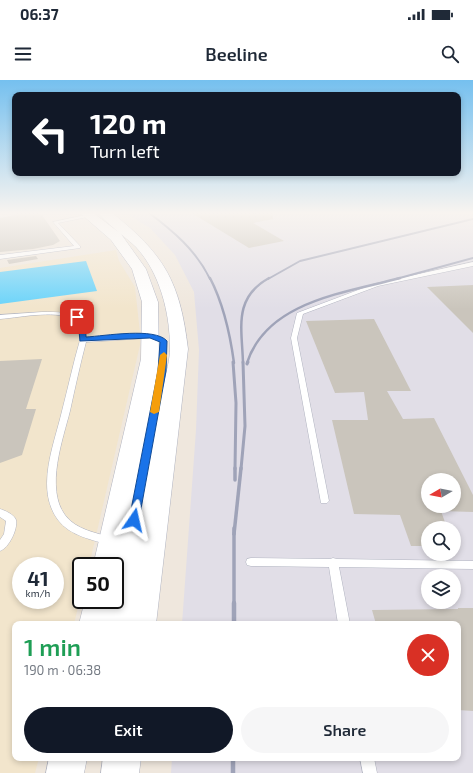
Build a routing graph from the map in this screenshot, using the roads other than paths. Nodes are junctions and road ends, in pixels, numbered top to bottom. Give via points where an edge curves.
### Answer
1 (76, 244) edge
2 (121, 244) edge
3 (131, 244) edge
4 (0, 257) edge
5 (473, 264) edge
6 (0, 317) edge
7 (150, 336) junction
8 (83, 340) junction
9 (324, 501) dead end
10 (0, 512) edge
11 (112, 541) junction
12 (0, 547) edge
13 (108, 557) edge
14 (251, 562) dead end
15 (333, 562) junction
16 (473, 565) edge
17 (98, 609) edge
18 (96, 621) edge
19 (115, 621) edge
20 (140, 621) edge
21 (343, 621) edge
22 (67, 761) edge
23 (368, 761) edge
24 (65, 773) edge
25 (370, 773) edge

1 - 4 lane via 78,247
2 - 7 main road via 139,269 150,302
3 - 20 main road via 153,259 165,285 178,331 179,349
5 - 9 lane via 376,285 300,313 294,338
6 - 8 lane via 63,314 77,317 82,320
7 - 8 lane
7 - 11 main road via 150,358
7 - 19 main road via 163,341 162,371
8 - 11 lane via 53,466 52,491 58,513 70,525 84,533
10 - 12 lane via 11,520 9,535
11 - 13 main road
14 - 15 lane
15 - 16 lane
15 - 21 lane
17 - 18 main road
22 - 24 main road
23 - 25 lane

